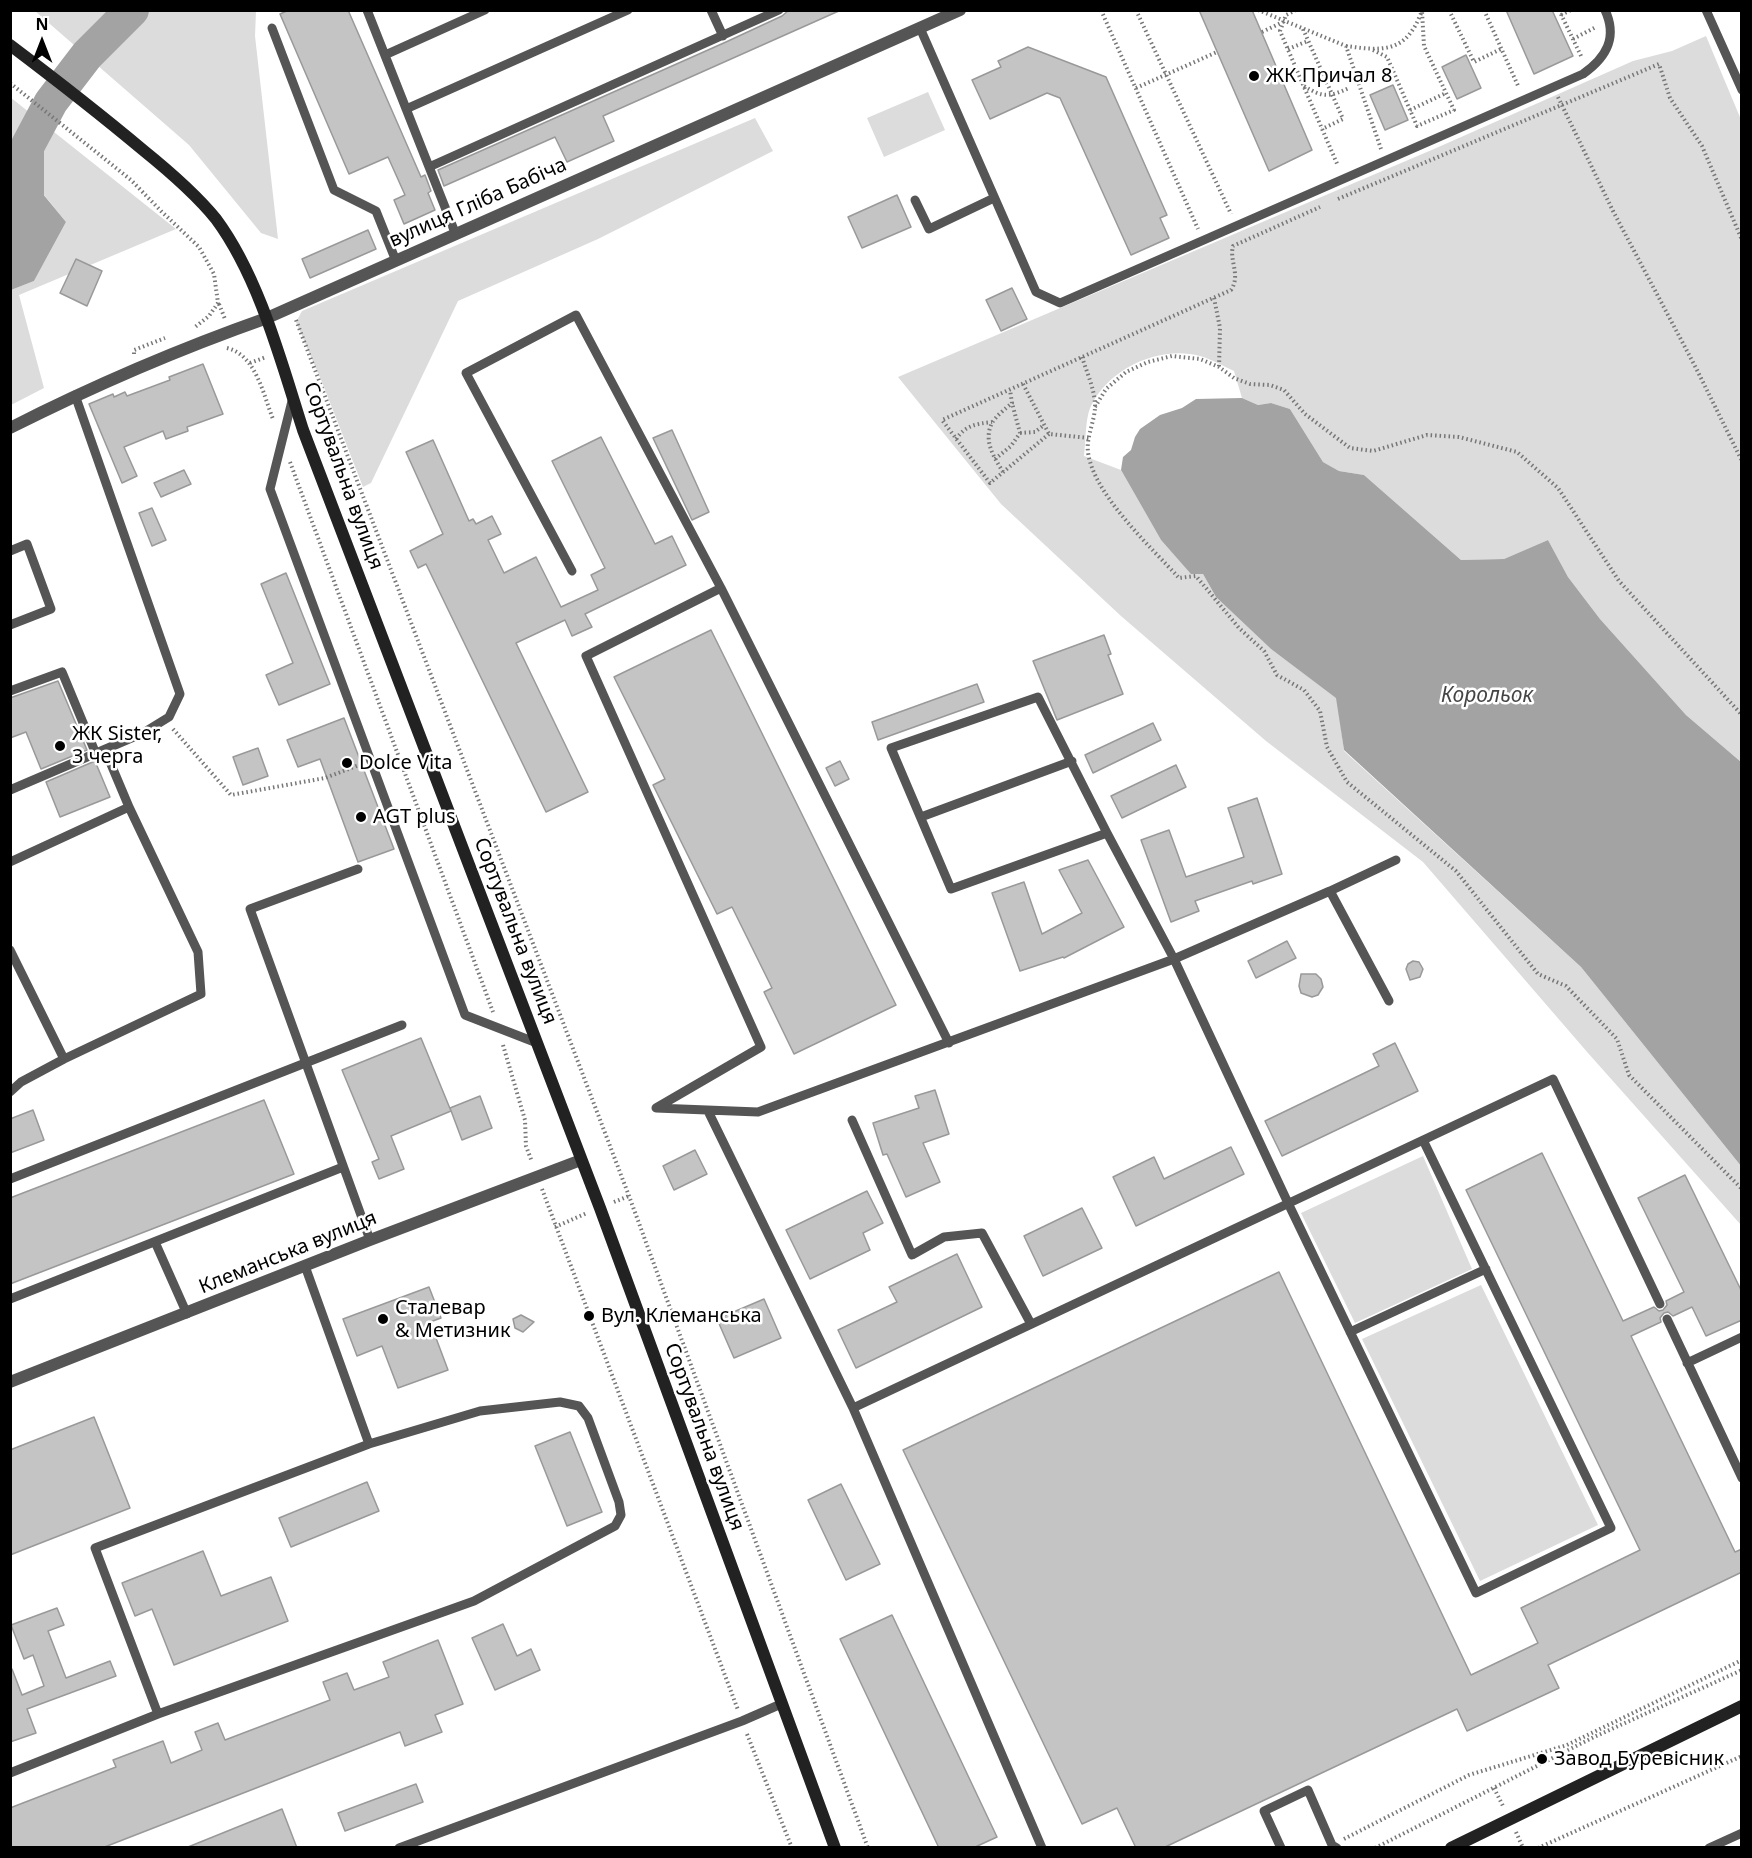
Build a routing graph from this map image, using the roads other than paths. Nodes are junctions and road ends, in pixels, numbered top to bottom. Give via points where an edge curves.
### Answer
1 (367, 10) edge
2 (485, 10) edge
3 (628, 10) edge
4 (711, 10) edge
5 (779, 10) edge
6 (960, 10) edge
7 (1605, 10) edge
8 (1706, 10) edge
9 (272, 27) dead end
10 (920, 28) junction
11 (723, 36) junction
12 (10, 45) edge
13 (385, 55) junction
14 (1742, 90) edge
15 (406, 109) junction
16 (429, 167) junction
17 (994, 198) junction
18 (915, 200) dead end
19 (456, 235) junction
20 (396, 261) junction
21 (267, 318) junction
22 (75, 395) junction
23 (293, 397) junction
24 (10, 428) edge
25 (10, 551) edge
26 (572, 571) dead end
27 (721, 588) junction
28 (10, 625) edge
29 (10, 691) edge
30 (105, 750) junction
31 (96, 754) junction
32 (1072, 761) junction
33 (10, 790) edge
34 (129, 807) junction
35 (921, 817) junction
36 (1107, 833) junction
37 (1396, 860) dead end
38 (10, 862) edge
39 (358, 868) dead end
40 (1330, 891) junction
41 (10, 950) edge
42 (1174, 959) junction
43 (1389, 1001) dead end
44 (402, 1025) dead end
45 (949, 1043) junction
46 (537, 1044) junction
47 (64, 1059) junction
48 (306, 1063) junction
49 (10, 1092) edge
50 (708, 1111) junction
51 (852, 1120) dead end
52 (1424, 1140) junction
53 (581, 1160) junction
54 (343, 1167) junction
55 (10, 1179) edge
56 (1288, 1203) junction
57 (370, 1240) junction
58 (155, 1242) junction
59 (305, 1266) junction
60 (1485, 1269) junction
61 (10, 1299) edge
62 (1660, 1304) dead end
63 (187, 1314) junction
64 (1667, 1319) dead end
65 (1031, 1324) junction
66 (1350, 1332) junction
67 (1742, 1337) edge
68 (1688, 1363) junction
69 (10, 1382) edge
70 (853, 1408) junction
71 (369, 1444) junction
72 (1742, 1478) edge
73 (781, 1704) junction
74 (1742, 1706) edge
75 (158, 1714) junction
76 (10, 1773) edge
77 (1742, 1833) edge
78 (1335, 1846) edge
79 (399, 1848) edge
80 (835, 1848) edge
81 (1042, 1848) edge
82 (1281, 1848) edge
83 (1451, 1848) edge
84 (1709, 1848) edge

1 - 13 lane
2 - 13 lane
3 - 15 lane
4 - 11 lane
5 - 11 lane
6 - 10 street, вулиця Гліба Бабіча
7 - 17 lane via 1610,37 1605,52 1583,74 1060,303 1036,292
8 - 14 lane
9 - 20 lane via 334,190 376,211
10 - 17 lane
10 - 19 street, вулиця Гліба Бабіча
11 - 16 lane
12 - 21 street, Сортувальна вулиця via 182,182 216,219 239,257
13 - 15 lane
15 - 16 lane
16 - 19 lane
17 - 18 lane via 929,229
19 - 20 street, вулиця Гліба Бабіча
20 - 21 street, вулиця Гліба Бабіча
21 - 22 street, вулиця Гліба Бабіча
21 - 23 street, Сортувальна вулиця
22 - 24 street, вулиця Гліба Бабіча
22 - 30 lane via 180,694 168,717
23 - 46 street, Сортувальна вулиця
23 - 46 lane via 270,489 465,1015
25 - 28 lane via 27,544 51,609
26 - 27 lane via 466,373 576,315
27 - 45 lane
27 - 50 lane via 586,656 761,1047 656,1108
29 - 31 lane via 62,672
30 - 31 lane
30 - 34 lane
31 - 33 lane
32 - 35 lane
32 - 35 lane via 1038,697 891,748
32 - 36 lane
34 - 38 lane
34 - 47 lane via 198,952 201,994
35 - 36 lane via 951,889
36 - 42 lane
37 - 40 lane
39 - 48 lane via 250,909
40 - 42 lane
40 - 43 lane
41 - 47 lane
42 - 45 lane
42 - 56 lane
44 - 48 lane
45 - 50 lane via 758,1112
46 - 53 street, Сортувальна вулиця
47 - 49 lane
48 - 54 lane
48 - 55 lane
50 - 70 lane
51 - 65 lane via 912,1255 944,1237 982,1233
52 - 56 lane
52 - 60 lane
52 - 62 lane via 1553,1079
53 - 57 street, Клеманська вулиця
53 - 73 street, Сортувальна вулиця
54 - 57 lane
54 - 58 lane
56 - 65 lane
56 - 66 lane
57 - 59 street, Клеманська вулиця
58 - 61 lane
58 - 63 lane
59 - 63 street, Клеманська вулиця
59 - 71 lane
60 - 66 lane
60 - 66 lane via 1611,1528 1476,1593
63 - 69 street, Клеманська вулиця
64 - 68 lane
65 - 70 lane
67 - 68 lane
68 - 72 lane
70 - 81 lane
71 - 75 lane via 95,1548
71 - 75 lane via 480,1411 560,1402 579,1406 588,1418 621,1515 615,1526 474,1600
73 - 79 lane
73 - 80 street, Сортувальна вулиця
74 - 83 street
75 - 76 lane
77 - 84 lane
78 - 82 lane via 1308,1790 1264,1811

